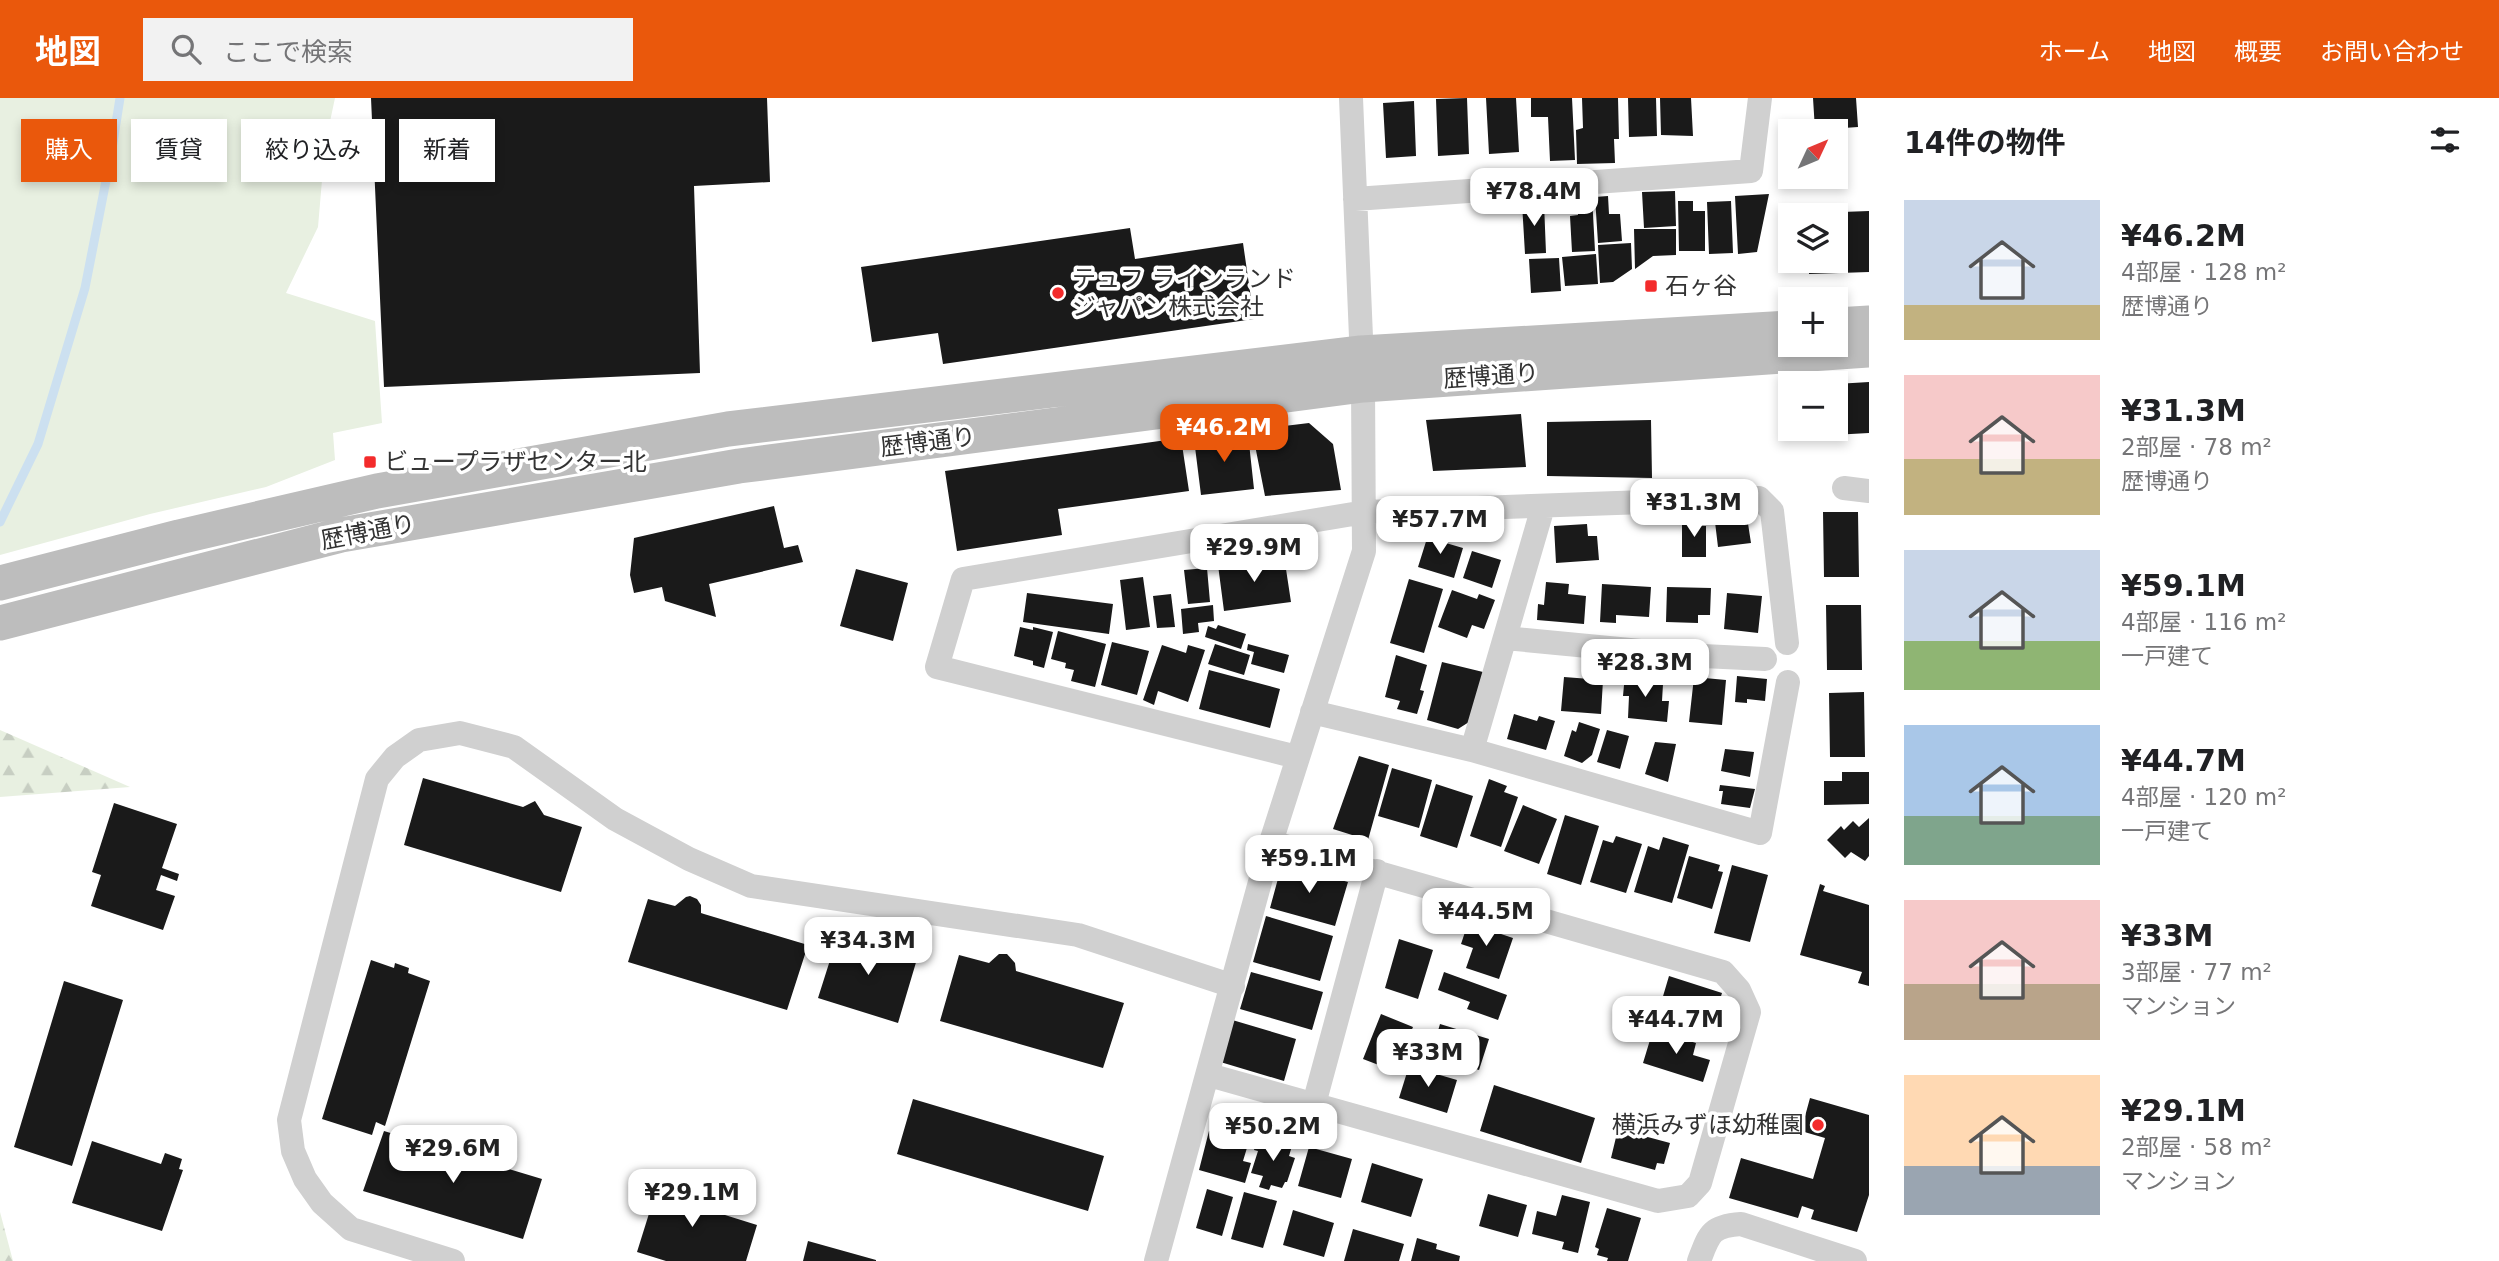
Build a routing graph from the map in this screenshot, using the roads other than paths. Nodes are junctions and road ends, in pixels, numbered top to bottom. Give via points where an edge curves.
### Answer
1 (1351, 98) edge
2 (1760, 98) edge
3 (1355, 200) junction
4 (1869, 323) edge
5 (1848, 324) edge
6 (1778, 329) edge
7 (1869, 350) edge
8 (1362, 369) junction
9 (1844, 488) dead end
10 (1869, 491) edge
11 (1543, 507) junction
12 (1366, 512) junction
13 (0, 583) edge
14 (0, 623) edge
15 (1505, 638) junction
16 (1787, 643) dead end
17 (1765, 659) dead end
18 (1788, 682) dead end
19 (1312, 712) junction
20 (1472, 750) junction
21 (1297, 757) junction
22 (1271, 842) junction
23 (1377, 871) junction
24 (1233, 986) junction
25 (1209, 1075) junction
26 (1314, 1104) junction
27 (453, 1261) edge
28 (1156, 1261) edge
29 (1699, 1261) edge
30 (1856, 1261) edge

1 - 3 street
2 - 3 street via 1751,171
3 - 8 street
4 - 5 street
6 - 8 street, 歴博通り
7 - 8 street, 歴博通り
8 - 12 street
8 - 13 street, 歴博通り via 728,429 377,491
8 - 14 street, 歴博通り via 739,466 341,536
9 - 10 street
11 - 12 street
11 - 15 street
11 - 16 street via 1759,498 1772,511
12 - 19 street via 1364,551
12 - 21 street via 963,579 937,667
15 - 17 street
15 - 20 street
18 - 20 street via 1759,834
19 - 20 street
19 - 21 street
21 - 22 street
22 - 23 street
22 - 24 street
23 - 26 street
23 - 26 street via 1723,972 1739,990 1749,1012 1700,1183 1688,1196 1658,1201
24 - 25 street
24 - 27 street via 1078,935 751,886 615,819 514,747 460,733 419,740 395,757 377,779 289,1120 293,1151 321,1203 351,1228
25 - 26 street
25 - 28 street
29 - 30 street via 1710,1234 1723,1225 1741,1224

